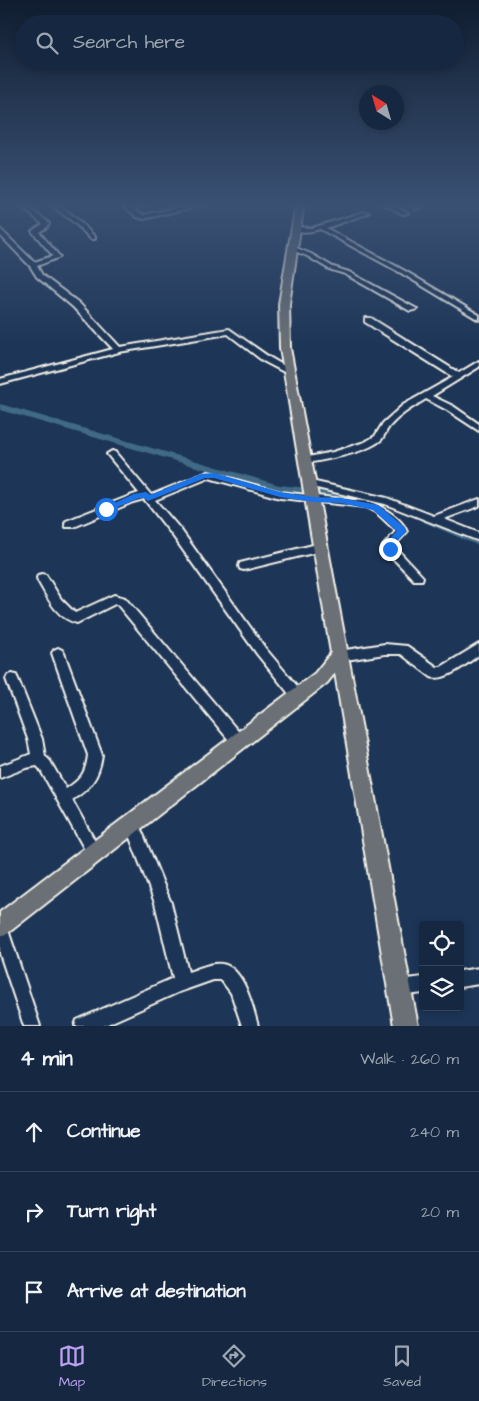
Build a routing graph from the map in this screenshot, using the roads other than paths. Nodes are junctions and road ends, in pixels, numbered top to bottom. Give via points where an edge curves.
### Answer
1 (19, 251) edge
2 (52, 251) edge
3 (292, 251) edge
4 (299, 251) edge
5 (364, 251) edge
6 (33, 265) junction
7 (412, 309) dead end
8 (479, 318) edge
9 (368, 320) dead end
10 (118, 350) junction
11 (479, 363) edge
12 (289, 371) junction
13 (458, 376) junction
14 (0, 382) edge
15 (426, 395) junction
16 (479, 428) edge
17 (112, 454) dead end
18 (306, 460) junction
19 (312, 493) junction
20 (147, 497) junction
21 (479, 502) edge
22 (433, 520) junction
23 (70, 524) dead end
24 (479, 537) edge
25 (321, 547) junction
26 (244, 566) dead end
27 (42, 578) dead end
28 (418, 578) dead end
29 (479, 649) edge
30 (58, 653) dead end
31 (339, 656) junction
32 (12, 678) dead end
33 (298, 696) junction
34 (238, 741) junction
35 (39, 759) junction
36 (0, 772) edge
37 (63, 798) junction
38 (131, 822) junction
39 (94, 852) junction
40 (0, 925) edge
41 (0, 930) edge
42 (479, 976) edge
43 (464, 978) edge
44 (182, 983) junction
45 (419, 986) edge
46 (400, 988) junction
47 (32, 1026) edge
48 (83, 1026) edge
49 (250, 1026) edge
50 (406, 1026) edge

1 - 6 street
2 - 6 street via 57,257
3 - 12 highway via 283,314
4 - 7 street
5 - 8 street
6 - 10 street via 39,276 76,305
9 - 13 street
10 - 12 street via 229,331 266,360
10 - 14 street
11 - 13 street
12 - 18 highway
13 - 15 street
15 - 16 street
15 - 18 street via 400,412 378,438 368,444
17 - 20 street
18 - 19 highway
19 - 20 street via 280,495 208,475
19 - 22 street via 372,497
19 - 25 highway
19 - 28 street via 368,504 381,511 402,532 388,544 390,549
20 - 23 street via 130,499
20 - 33 street
21 - 22 street
22 - 24 street
25 - 26 street
25 - 31 highway
27 - 34 street via 65,613 73,618 114,598 121,601
29 - 31 street via 444,671 435,673 403,649
30 - 37 street via 95,755 90,777 83,786
31 - 33 highway via 321,678
31 - 46 highway
32 - 35 street via 35,739
33 - 34 highway
34 - 38 highway
35 - 36 street
35 - 37 street
37 - 39 street
38 - 39 highway
38 - 44 street via 163,903
39 - 40 highway
41 - 47 street
42 - 43 street
44 - 48 street
44 - 49 street via 214,972 231,977
45 - 46 street
46 - 50 highway

